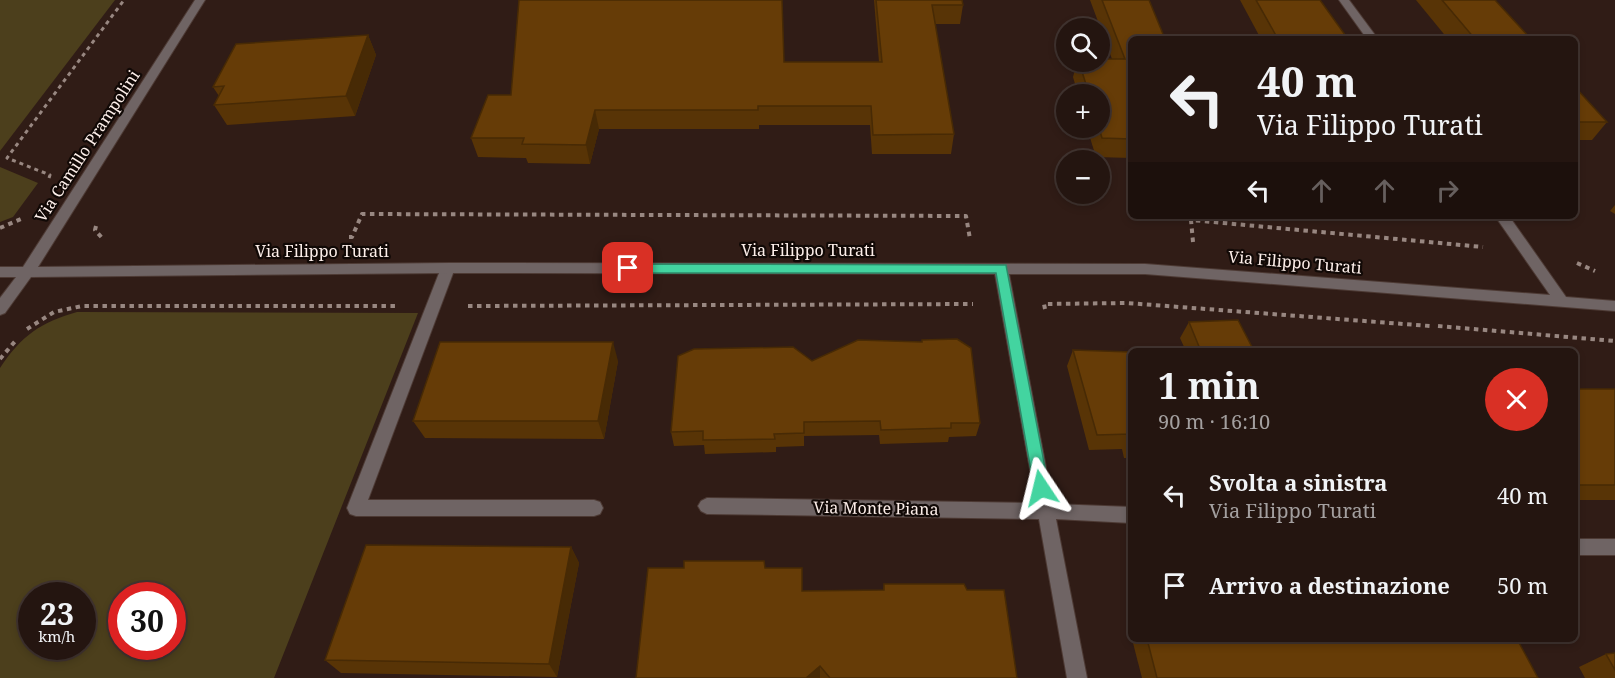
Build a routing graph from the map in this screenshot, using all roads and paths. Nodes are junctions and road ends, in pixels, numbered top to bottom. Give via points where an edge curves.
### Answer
1 (124, 0) edge
2 (200, 0) edge
3 (1344, 0) edge
4 (1371, 36) edge
5 (45, 183) dead end
6 (26, 211) dead end
7 (1504, 219) edge
8 (97, 221) dead end
9 (0, 228) edge
10 (340, 237) dead end
11 (981, 239) dead end
12 (106, 242) dead end
13 (1193, 242) dead end
14 (1492, 248) dead end
15 (448, 268) junction
16 (1001, 268) junction
17 (28, 271) junction
18 (0, 272) edge
19 (1563, 303) junction
20 (1009, 304) junction
21 (434, 306) junction
22 (1615, 306) edge
23 (0, 309) edge
24 (1046, 318) dead end
25 (1615, 341) edge
26 (0, 358) edge
27 (707, 506) dead end
28 (594, 508) dead end
29 (1046, 511) junction
30 (1128, 515) edge
31 (1578, 547) edge
32 (1615, 547) edge
33 (1077, 678) edge

1 - 5 path via 7,158 50,176
2 - 17 street, Via Camillo Prampolini
3 - 4 street
6 - 9 path via 20,220
7 - 19 street
8 - 12 path via 95,230
10 - 11 path via 352,237 362,213 966,216 969,239
13 - 14 path via 1191,219
15 - 16 street, Via Filippo Turati
15 - 17 street, Via Filippo Turati
15 - 21 street
16 - 19 street, Via Filippo Turati via 1215,273
16 - 20 street
17 - 18 street, Via Filippo Turati
17 - 23 street, Via Camillo Prampolini
19 - 22 street, Via Filippo Turati
20 - 21 path
20 - 29 street
21 - 26 path via 82,306 54,312 23,332
21 - 28 street via 356,508
24 - 25 path via 1044,304 1127,303
27 - 29 street, Via Monte Piana
29 - 30 street, Via Monte Piana
29 - 33 street
31 - 32 street

